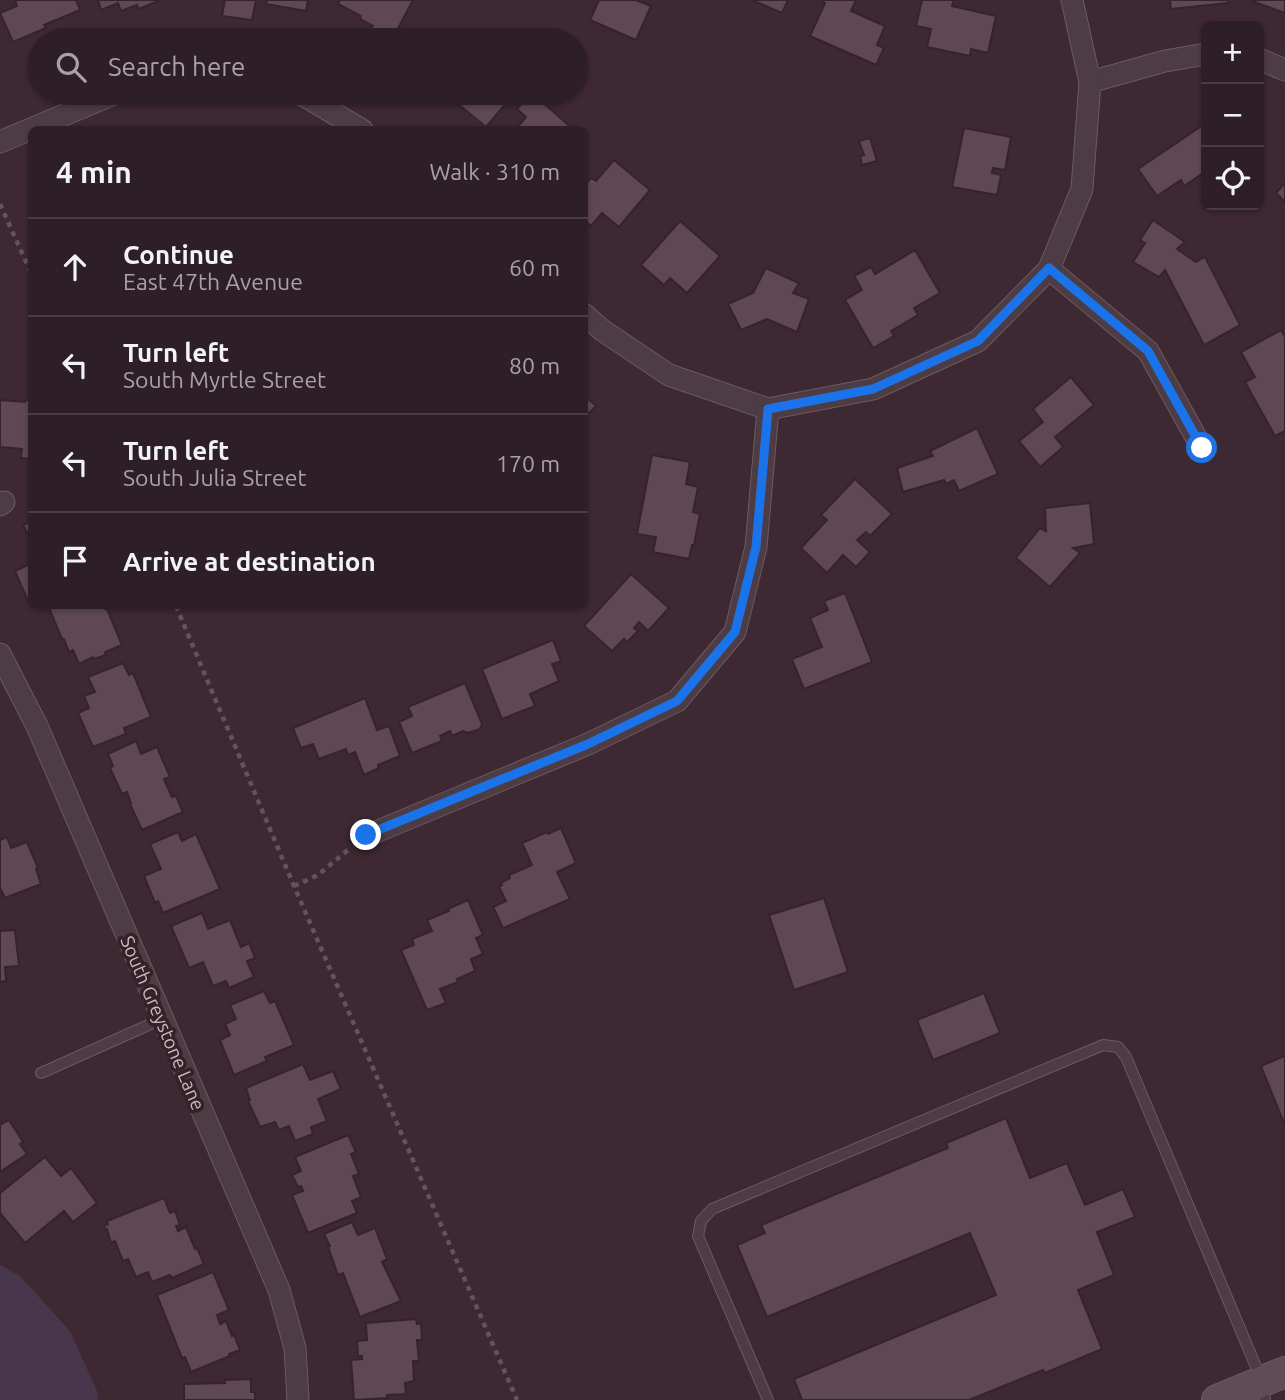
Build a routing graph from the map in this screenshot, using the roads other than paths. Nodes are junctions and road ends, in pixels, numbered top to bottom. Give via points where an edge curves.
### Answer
1 (1072, 0) edge
2 (1201, 55) edge
3 (1264, 61) edge
4 (1285, 70) edge
5 (1090, 82) junction
6 (89, 105) edge
7 (321, 105) edge
8 (39, 126) edge
9 (355, 126) edge
10 (28, 130) edge
11 (0, 142) edge
12 (1049, 268) junction
13 (588, 318) edge
14 (768, 409) junction
15 (1202, 448) dead end
16 (0, 654) edge
17 (366, 835) road end
18 (162, 1019) junction
19 (41, 1073) dead end
20 (1271, 1385) edge
21 (298, 1400) edge
22 (768, 1400) edge
23 (1217, 1400) edge

1 - 5 street
2 - 5 street
3 - 4 street
5 - 12 street via 1082,189
6 - 8 street
7 - 9 street
10 - 11 street
12 - 14 street via 978,341 873,389
12 - 15 street via 1148,351
13 - 14 street via 669,374
14 - 17 street via 756,547 735,632 677,701 588,744
16 - 18 street, South Greystone Lane via 37,726
18 - 19 lane
18 - 21 street, South Greystone Lane via 279,1290 295,1348
20 - 22 lane via 1126,1057 1118,1047 1103,1045 712,1209 701,1221 698,1236
20 - 23 main road

